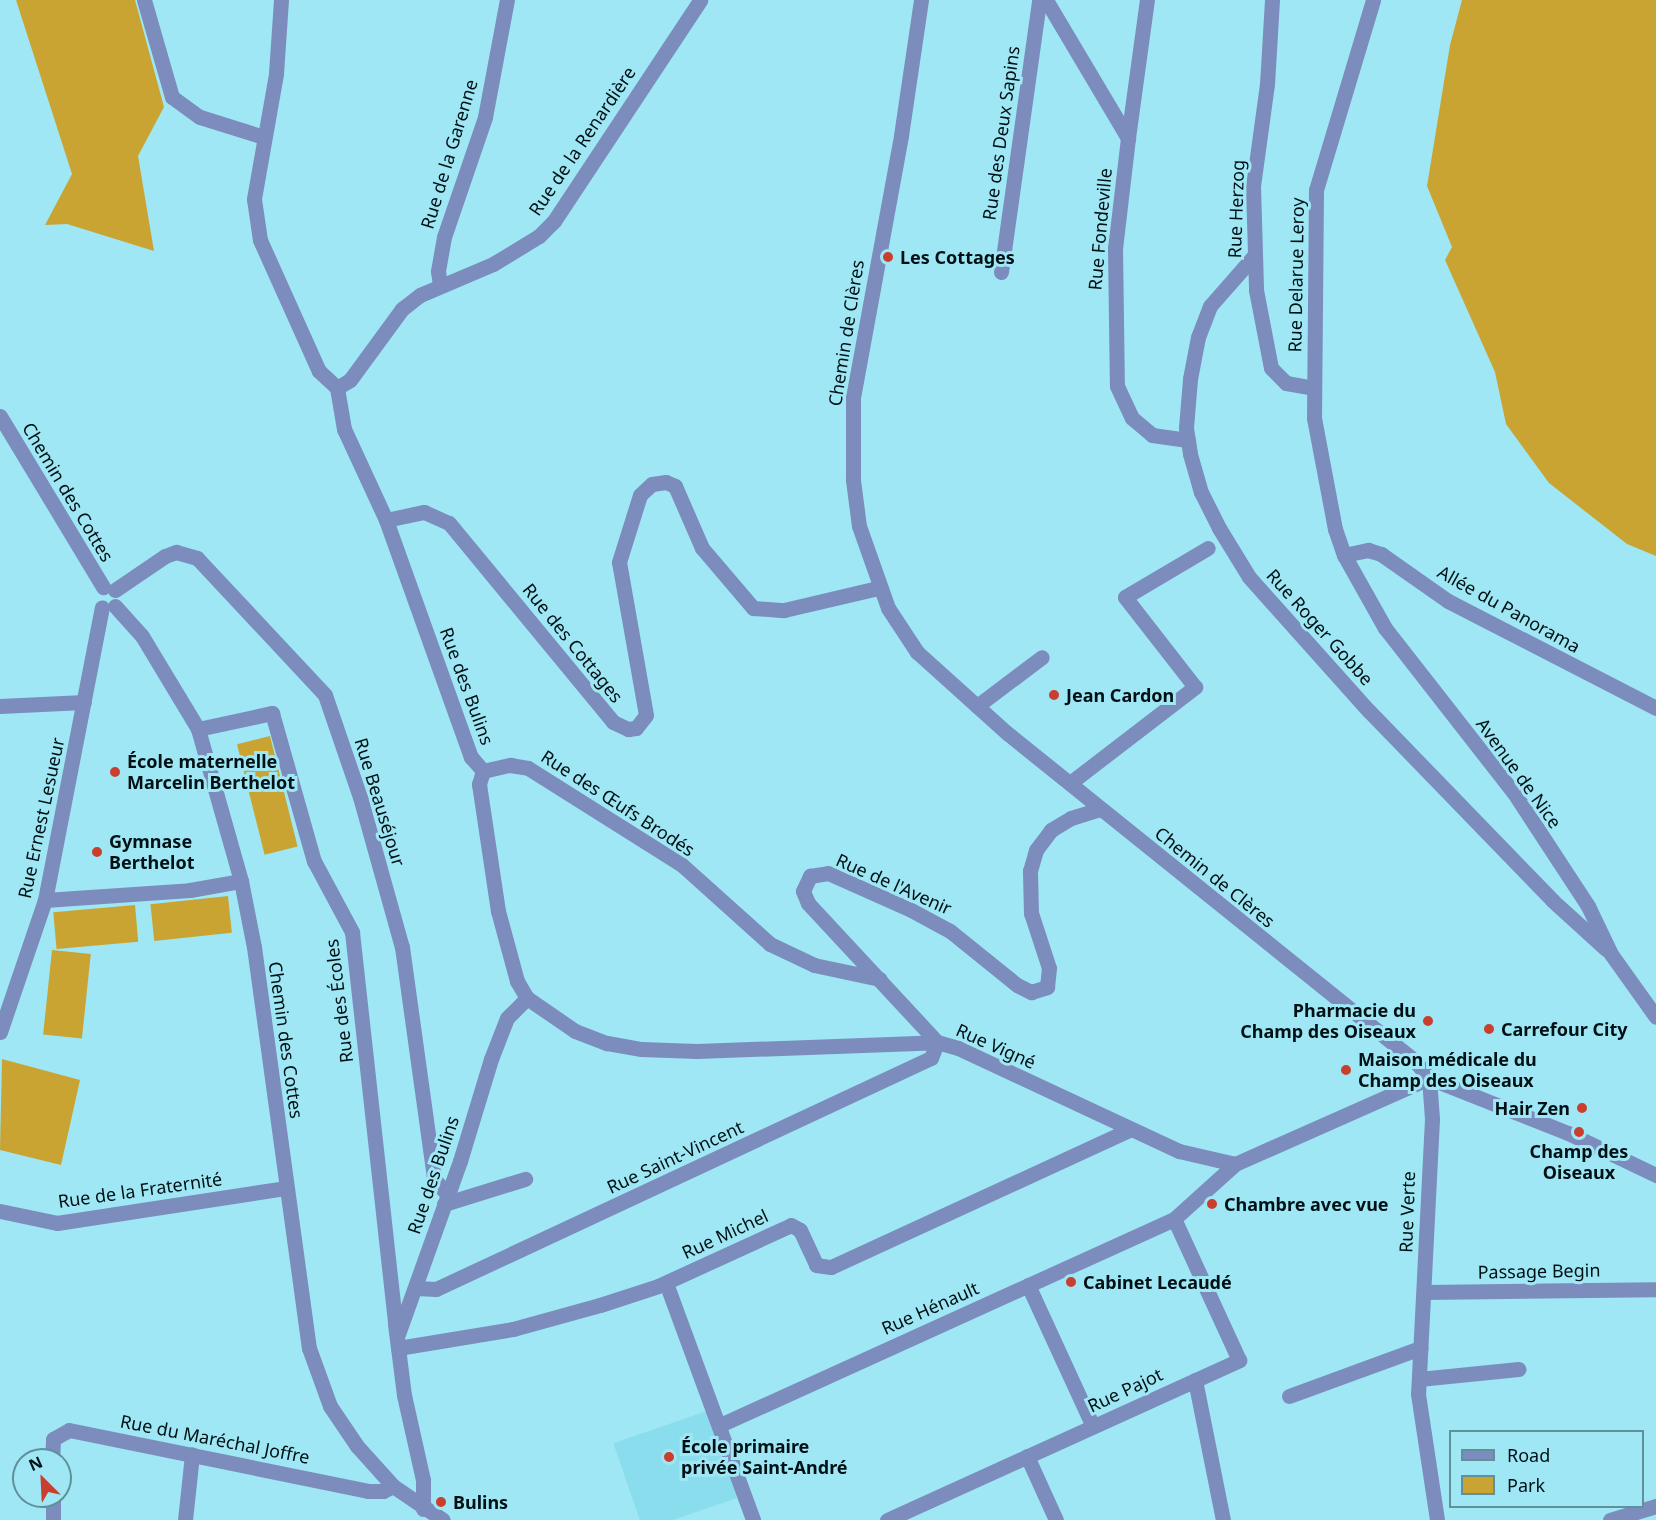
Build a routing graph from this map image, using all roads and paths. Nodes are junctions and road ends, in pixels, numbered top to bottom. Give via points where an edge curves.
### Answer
1 (144, 0) edge
2 (281, 0) edge
3 (507, 0) edge
4 (700, 0) edge
5 (921, 0) edge
6 (1039, 0) edge
7 (1046, 0) edge
8 (1147, 0) edge
9 (1272, 0) edge
10 (1373, 0) edge
11 (264, 137) junction
12 (1128, 138) junction
13 (1253, 257) junction
14 (1001, 272) dead end
15 (440, 285) junction
16 (337, 388) junction
17 (1314, 388) junction
18 (0, 416) edge
19 (1188, 440) junction
20 (386, 520) junction
21 (1208, 548) dead end
22 (1344, 555) junction
23 (878, 588) junction
24 (109, 589) junction
25 (108, 607) junction
26 (1042, 657) dead end
27 (84, 702) junction
28 (0, 706) edge
29 (977, 706) junction
30 (1656, 708) edge
31 (198, 729) junction
32 (483, 771) junction
33 (1070, 783) junction
34 (1101, 809) junction
35 (241, 881) junction
36 (45, 900) junction
37 (1611, 954) junction
38 (880, 979) junction
39 (527, 998) junction
40 (1656, 1017) edge
41 (0, 1032) edge
42 (937, 1042) junction
43 (1428, 1078) junction
44 (1131, 1129) junction
45 (1235, 1164) junction
46 (1656, 1175) edge
47 (525, 1179) dead end
48 (286, 1188) junction
49 (445, 1199) junction
50 (0, 1211) edge
51 (1174, 1219) junction
52 (666, 1283) junction
53 (1029, 1285) junction
54 (416, 1288) junction
55 (1656, 1289) edge
56 (1424, 1292) junction
57 (392, 1302) junction
58 (398, 1343) junction
59 (1420, 1348) junction
60 (1519, 1370) dead end
61 (1419, 1379) junction
62 (1195, 1380) junction
63 (1289, 1396) dead end
64 (720, 1425) junction
65 (1093, 1426) junction
66 (53, 1448) edge
67 (192, 1454) junction
68 (1027, 1456) junction
69 (393, 1486) junction
70 (1656, 1506) edge
71 (433, 1516) edge
72 (185, 1520) edge
73 (753, 1520) edge
74 (887, 1520) edge
75 (1056, 1520) edge
76 (1222, 1520) edge
77 (1437, 1520) edge
78 (1610, 1520) edge

1 - 11 street via 172,97 200,117
2 - 11 street via 276,74
3 - 15 street, Rue de la Garenne via 485,117 444,237 438,271
4 - 15 street, Rue de la Renardière via 554,221 539,236 493,264
5 - 23 street, Chemin de Clères via 901,136 853,398 853,480 860,526
6 - 14 street, Rue des Deux Sapins
7 - 12 street
8 - 12 street, Rue Fondeville
9 - 13 street, Rue Herzog via 1267,84 1253,186
10 - 17 street, Rue Delarue Leroy via 1316,190
11 - 16 street via 254,199 260,240 319,371
12 - 19 street, Rue Fondeville via 1115,248 1117,386 1132,418 1152,435
13 - 17 street, Rue Herzog via 1265,352 1271,368 1286,383
13 - 19 street, Rue Roger Gobbe via 1210,306 1198,337 1190,379
15 - 16 street, Rue de la Renardière via 402,309 364,364
16 - 20 street, Rue des Bulins via 344,429
17 - 22 street, Rue Delarue Leroy via 1318,449
18 - 24 street, Chemin des Cottes
19 - 37 street, Rue Roger Gobbe via 1201,492 1249,577 1369,711 1553,901
20 - 23 street, Rue des Cottages via 424,512 449,523 613,722 628,729 636,728 646,715 619,562 640,495 652,484 666,482 675,486 702,548 753,608 784,610
20 - 32 street, Rue des Bulins via 471,757
21 - 33 street via 1125,597 1195,687
22 - 30 street, Allée du Panorama via 1368,550 1381,554 1448,601
22 - 37 street, Avenue de Nice via 1385,627 1514,793 1588,906
23 - 29 street, Chemin de Clères via 917,652
24 - 25 street, Rue Ernest Lesueur via 118,598
24 - 49 street, Rue Beauséjour via 176,552 196,558 325,695 360,797 402,947 434,1179
25 - 27 street, Rue Ernest Lesueur
25 - 31 street, Chemin des Cottes via 137,629
26 - 29 street
27 - 28 street
27 - 36 street, Rue Ernest Lesueur
29 - 33 street, Chemin de Clères
31 - 35 street, Chemin des Cottes
31 - 57 street, Rue des Écoles via 272,713 314,861 352,932
32 - 38 street, Rue des Œufs Brodés via 510,765 528,768 682,865 746,925 777,948 814,965
32 - 39 street, Rue des Bulins via 479,784 498,911 517,981
33 - 34 street, Chemin de Clères
34 - 38 street, Rue de l'Avenir via 1071,818 1051,830 1036,850 1030,871 1031,914 1050,978 1047,987 1039,992 1017,985 950,931 911,910 828,873 810,876 803,891 808,903
34 - 43 street, Chemin de Clères via 1415,1061
35 - 36 street via 190,890
35 - 48 street, Chemin des Cottes via 254,947
36 - 41 street, Rue Ernest Lesueur
37 - 40 street, Avenue de Nice
38 - 42 street, Rue de l'Avenir
39 - 42 street, Rue Vigné via 575,1031 608,1043 641,1048 697,1051
39 - 49 street, Rue des Bulins via 507,1018
42 - 44 street, Rue Vigné via 958,1048
42 - 54 street, Rue Saint-Vincent via 931,1058 924,1063 436,1289
43 - 45 street
43 - 46 street via 1568,1133
43 - 56 street, Rue Verte via 1431,1119
44 - 45 street, Rue Vigné via 1179,1151
44 - 52 street, Rue Michel via 831,1267 816,1265 800,1230 791,1225
45 - 51 street, Rue Hénault
47 - 49 street
48 - 50 street, Rue de la Fraternité via 57,1223
48 - 69 street, Chemin des Cottes via 313,1358 330,1406 357,1446
49 - 54 street, Rue des Bulins
51 - 53 street, Rue Hénault
51 - 62 street, Rue Pajot via 1239,1360
52 - 58 street, Rue Michel via 513,1329
52 - 64 street
53 - 64 street, Rue Hénault
53 - 65 street
54 - 57 street via 411,1295
54 - 58 street, Rue des Bulins
55 - 56 street, Passage Begin
56 - 59 street, Rue Verte
57 - 58 street
58 - 71 street
59 - 61 street, Rue Verte
59 - 63 street
60 - 61 street
61 - 77 street, Rue Verte
62 - 65 street, Rue Pajot
62 - 76 street
64 - 73 street
65 - 68 street, Rue Pajot
66 - 67 street, Rue du Maréchal Joffre via 53,1438 69,1430
67 - 69 street, Rue du Maréchal Joffre via 368,1491
67 - 72 street
68 - 74 street, Rue Pajot
68 - 75 street
69 - 71 street, Chemin des Cottes
70 - 78 street

